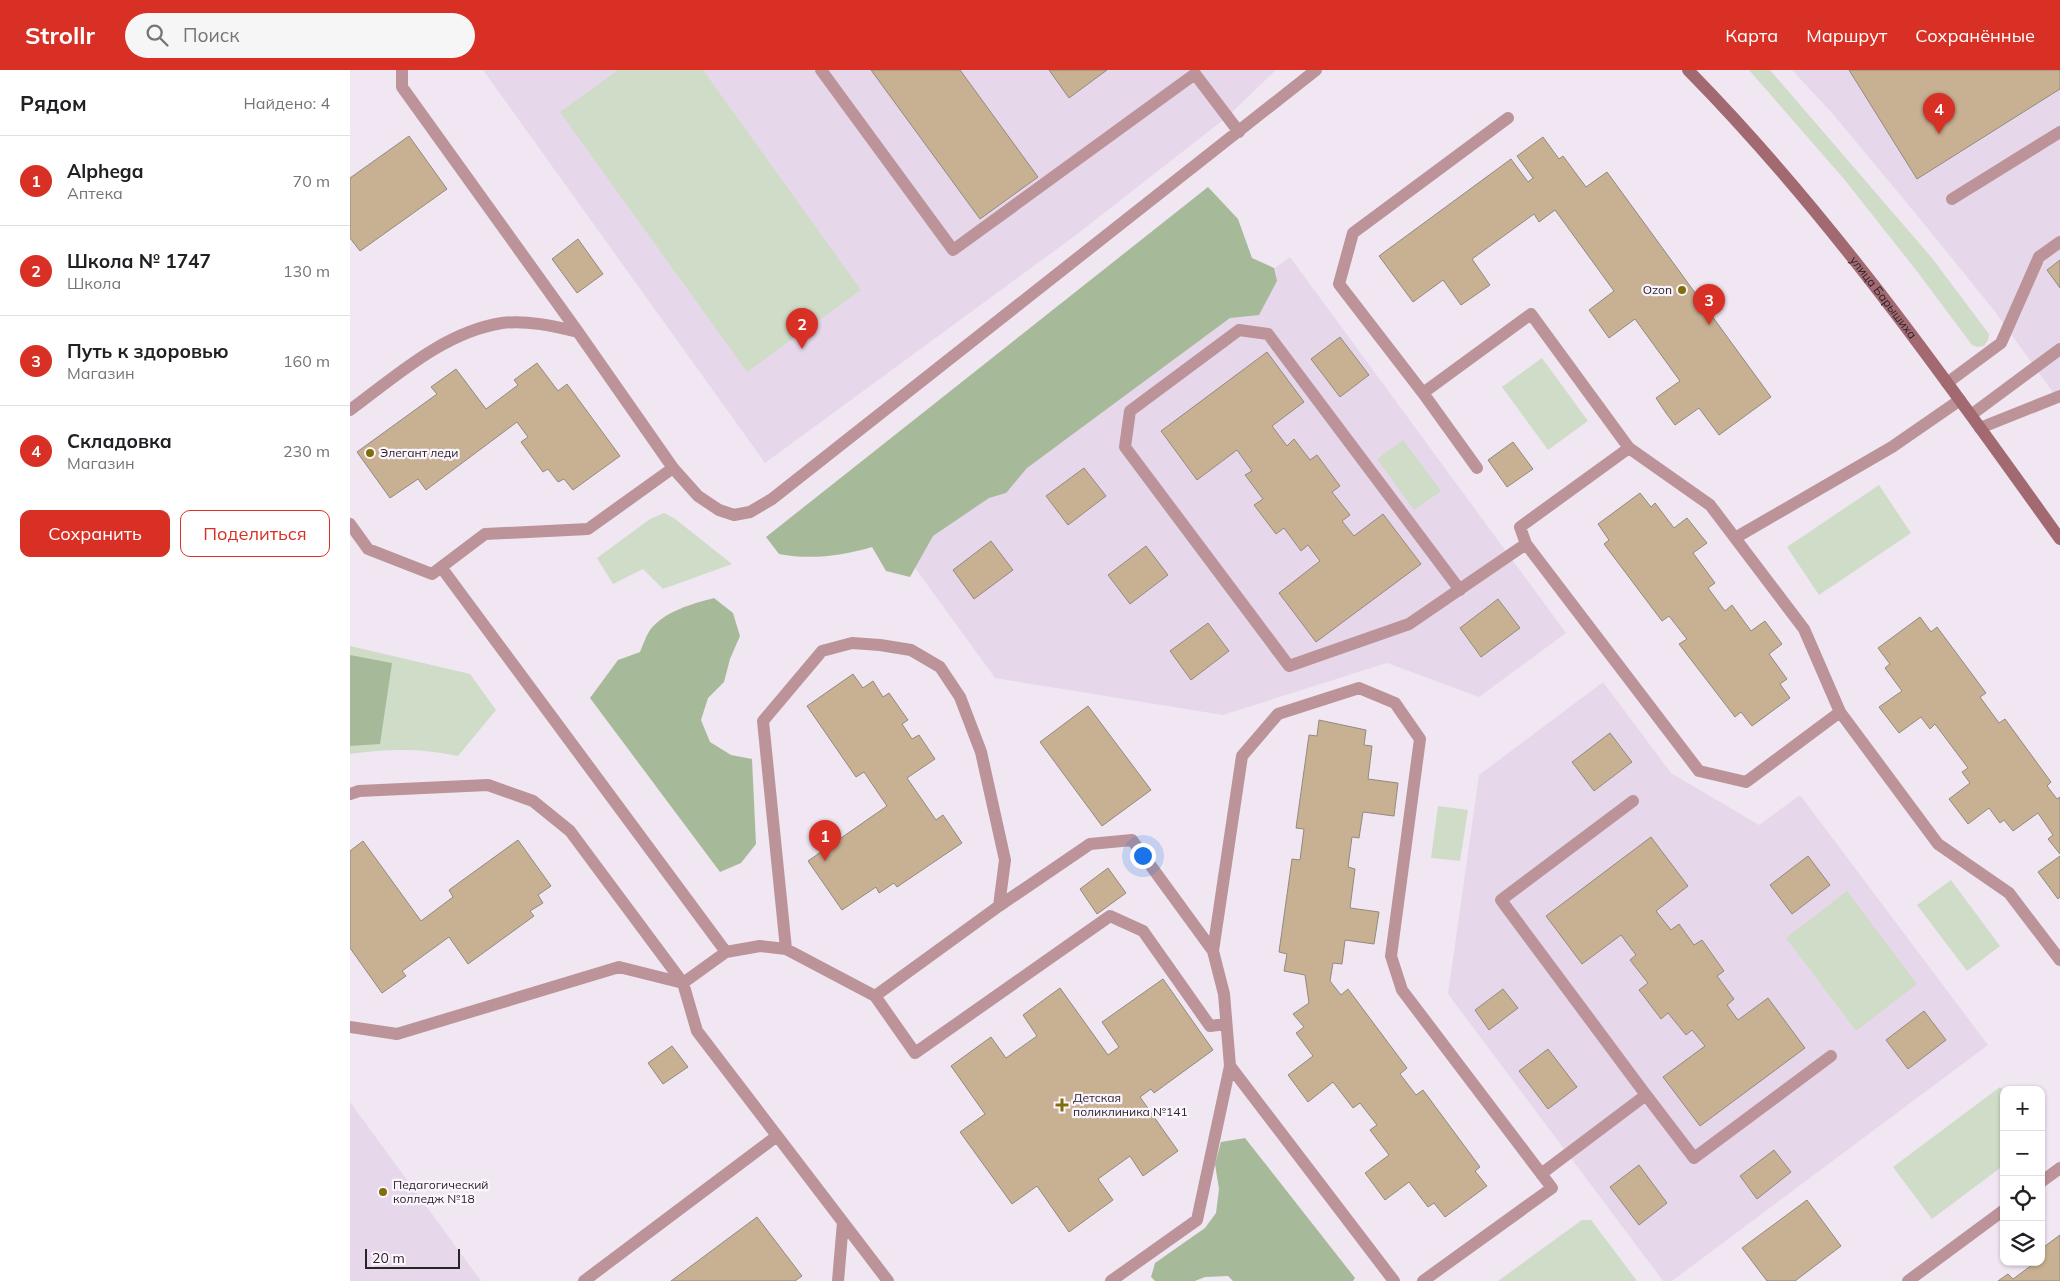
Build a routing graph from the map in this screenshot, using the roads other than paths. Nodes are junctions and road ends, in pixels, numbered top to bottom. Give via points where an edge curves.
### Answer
1 (402, 70) edge
2 (821, 70) edge
3 (1316, 70) edge
4 (1690, 71) edge
5 (1508, 118) dead end
6 (1239, 132) junction
7 (2060, 132) edge
8 (1952, 199) dead end
9 (2060, 242) edge
10 (578, 332) junction
11 (2060, 349) edge
12 (1948, 383) junction
13 (1423, 393) junction
14 (2060, 396) edge
15 (1960, 400) junction
16 (350, 410) edge
17 (1971, 415) junction
18 (1980, 428) junction
19 (1629, 448) junction
20 (673, 468) junction
21 (1477, 468) dead end
22 (350, 524) edge
23 (1735, 538) junction
24 (2060, 539) edge
25 (1526, 544) junction
26 (441, 567) junction
27 (1460, 590) junction
28 (1840, 712) junction
29 (350, 794) edge
30 (1633, 801) dead end
31 (999, 906) junction
32 (786, 949) junction
33 (1212, 951) junction
34 (726, 952) junction
35 (2060, 960) edge
36 (683, 983) junction
37 (875, 996) junction
38 (1226, 1024) junction
39 (350, 1027) edge
40 (1831, 1056) dead end
41 (1230, 1066) junction
42 (1646, 1095) junction
43 (777, 1136) junction
44 (2060, 1168) edge
45 (1541, 1174) junction
46 (2045, 1179) edge
47 (2000, 1213) edge
48 (844, 1222) junction
49 (584, 1281) edge
50 (838, 1281) edge
51 (888, 1281) edge
52 (1111, 1281) edge
53 (1394, 1281) edge
54 (1423, 1281) edge
55 (1908, 1281) edge

1 - 10 lane via 402,87
2 - 6 lane via 953,250 1195,74
3 - 6 lane
4 - 12 main road, улица Барышиха via 1776,165 1854,259
5 - 13 lane via 1353,233 1339,284
6 - 20 lane via 779,493 750,512 734,515 719,510 698,496
7 - 8 lane
9 - 12 lane via 2039,257 2001,343
10 - 16 lane via 546,324 503,323 464,334 426,354
10 - 20 lane
11 - 17 lane
12 - 15 main road, улица Барышиха
13 - 19 lane via 1531,314
13 - 21 lane
14 - 18 lane
15 - 17 main road, улица Барышиха
15 - 23 lane via 1892,448
17 - 18 main road, улица Барышиха
18 - 24 main road, улица Барышиха
19 - 23 lane via 1710,506
19 - 25 lane via 1520,527
20 - 26 lane via 588,529 485,534
22 - 26 lane via 368,548 432,574
23 - 28 lane via 1804,629
25 - 27 lane
25 - 28 lane via 1699,771 1746,782
26 - 34 lane
27 - 27 lane via 1409,624 1289,666 1125,447 1130,411 1239,330 1268,334
28 - 35 lane via 1938,844 2009,892
29 - 36 lane via 488,785 533,801 570,831
30 - 42 lane via 1500,900
31 - 32 lane via 1005,860 981,752 960,697 940,667 911,650 852,643 822,651 763,721
31 - 33 lane via 1090,844 1132,840
31 - 37 lane
32 - 34 lane via 760,946
32 - 37 lane
33 - 38 lane via 1224,994
33 - 45 lane via 1242,756 1278,714 1359,688 1395,703 1420,738 1391,956 1402,990
34 - 36 lane
36 - 39 lane via 619,967 397,1034
36 - 43 lane via 697,1031
37 - 38 lane via 915,1053 1110,916 1143,931 1210,1026
38 - 41 lane
40 - 42 lane via 1694,1158
41 - 52 lane via 1197,1220
41 - 53 lane
42 - 45 lane
43 - 48 lane
43 - 49 lane
44 - 46 lane
45 - 54 lane via 1552,1188
47 - 55 lane
48 - 50 lane
48 - 51 lane

